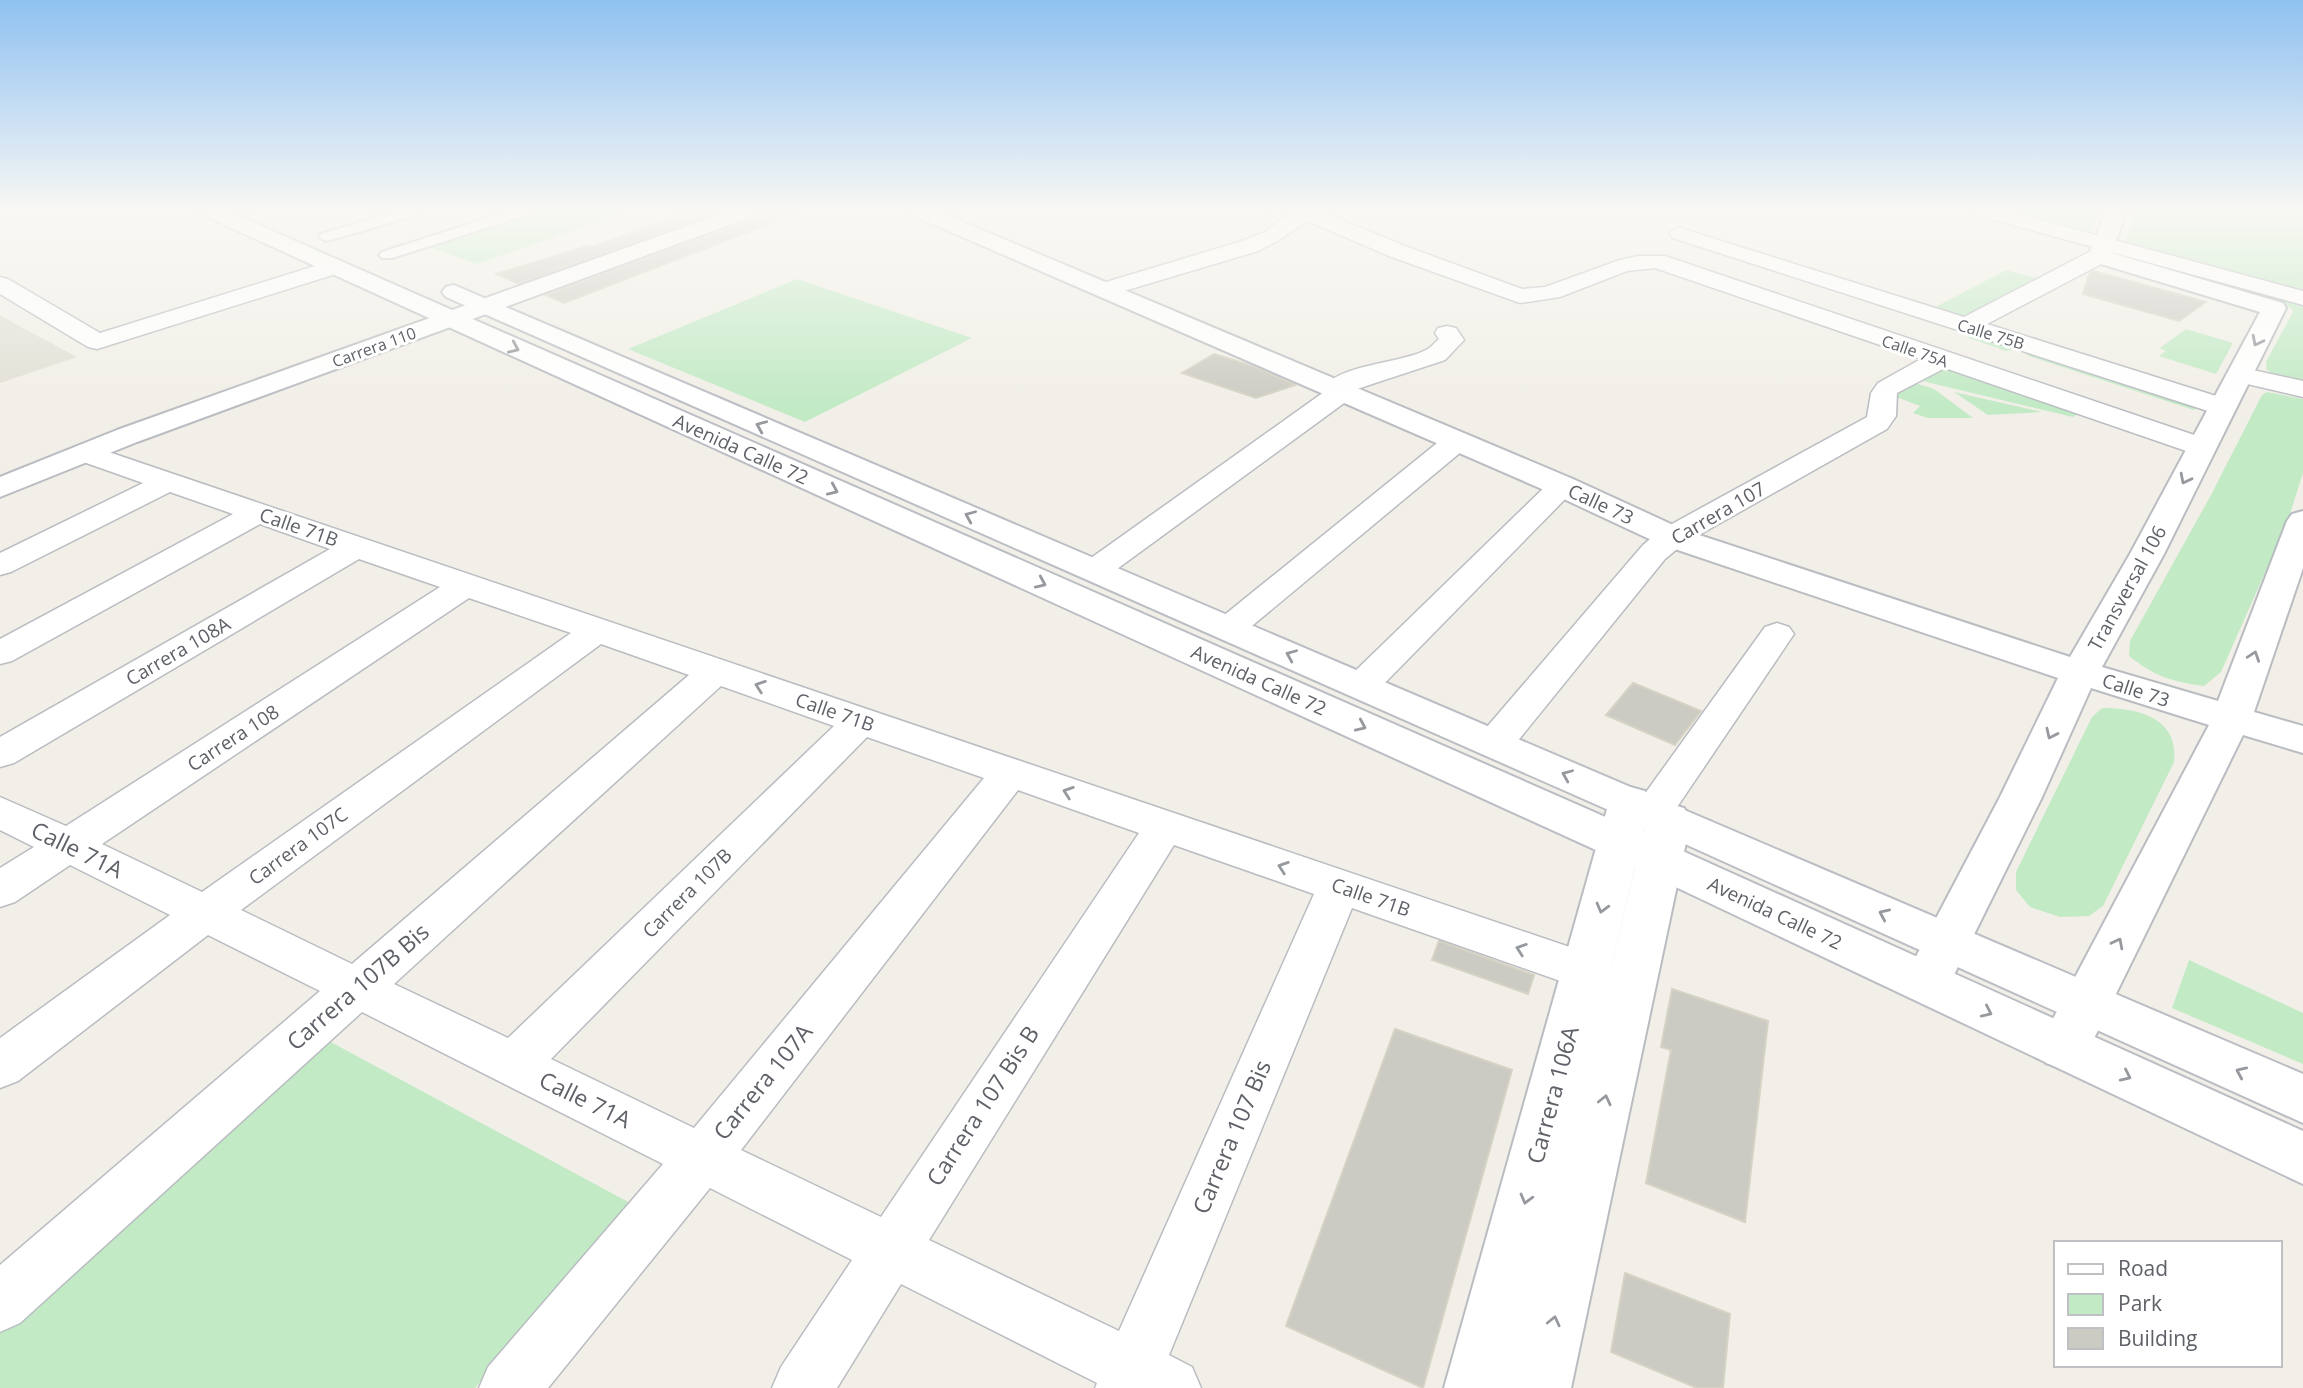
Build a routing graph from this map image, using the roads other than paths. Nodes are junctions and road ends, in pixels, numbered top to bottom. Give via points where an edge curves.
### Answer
1 (306, 276) edge
2 (354, 276) edge
3 (570, 276) edge
4 (1071, 276) edge
5 (1151, 276) edge
6 (1468, 276) edge
7 (1589, 276) edge
8 (1701, 276) edge
9 (1809, 276) edge
10 (2055, 276) edge
11 (2179, 276) edge
12 (2209, 276) edge
13 (432, 283) dead end
14 (0, 284) edge
15 (1104, 290) junction
16 (2303, 298) edge
17 (487, 306) junction
18 (452, 320) junction
19 (1965, 326) junction
20 (1447, 333) dead end
21 (1941, 360) junction
22 (2239, 375) junction
23 (2303, 389) edge
24 (1339, 390) junction
25 (2223, 407) junction
26 (1457, 441) junction
27 (2202, 447) junction
28 (85, 453) junction
29 (168, 482) junction
30 (1562, 486) junction
31 (0, 488) edge
32 (258, 513) junction
33 (2303, 521) edge
34 (1672, 537) junction
35 (356, 547) junction
36 (0, 565) edge
37 (1095, 570) junction
38 (466, 585) junction
39 (1229, 628) junction
40 (598, 630) junction
41 (1777, 634) dead end
42 (0, 653) edge
43 (716, 671) junction
44 (2080, 672) junction
45 (1361, 685) junction
46 (2231, 720) junction
47 (861, 721) junction
48 (2303, 740) edge
49 (1494, 744) junction
50 (0, 754) edge
51 (1011, 772) junction
52 (0, 812) edge
53 (1165, 826) junction
54 (1646, 827) junction
55 (68, 846) junction
56 (1339, 886) junction
57 (0, 890) edge
58 (205, 913) junction
59 (1936, 962) junction
60 (1586, 971) junction
61 (358, 987) junction
62 (2075, 1026) junction
63 (513, 1065) junction
64 (0, 1066) edge
65 (2303, 1099) edge
66 (703, 1157) junction
67 (2303, 1158) edge
68 (889, 1251) junction
69 (0, 1303) edge
70 (1143, 1382) edge
71 (509, 1388) edge
72 (802, 1388) edge
73 (1476, 1388) edge
74 (1539, 1388) edge

1 - 14 street via 97,342
2 - 18 street, Avenida Calle 72
3 - 17 street, Carrera 110
4 - 15 street, Calle 73
5 - 15 street
6 - 7 street, Calle 75A via 1512,293 1537,295
8 - 21 street, Calle 75A
9 - 19 street, Calle 75B
10 - 19 street
11 -> 22 street, Transversal 106 via 2274,307
12 - 16 street
13 - 17 street, Avenida Calle 72
15 - 24 street, Calle 73
17 - 18 street, Carrera 110
37 -> 17 street, Avenida Calle 72
18 - 28 street, Carrera 110
18 -> 54 street, Avenida Calle 72
19 - 25 street, Calle 75B
20 - 24 street via 1452,340 1436,355 1371,373
21 - 27 street, Calle 75A
21 - 34 street, Carrera 107 via 1886,388 1885,412 1877,423
22 - 23 street
22 - 25 street, Transversal 106
24 - 26 street, Calle 73
24 - 37 street
25 - 27 street, Transversal 106
26 - 30 street, Calle 73
26 - 39 street
27 -> 44 street, Transversal 106
28 - 29 street, Calle 71B
28 - 31 street, Carrera 110
29 - 32 street, Calle 71B
29 - 36 street
30 - 34 street, Calle 73
30 - 45 street
32 - 35 street, Calle 71B
32 - 42 street
46 -> 33 street
34 - 44 street, Calle 73
34 - 49 street, Carrera 107 via 1654,552
35 - 38 street, Calle 71B
35 - 50 street, Carrera 108A
37 - 39 street, Avenida Calle 72
38 - 40 street, Calle 71B
38 - 55 street, Carrera 108
45 -> 39 street, Avenida Calle 72
40 - 43 street, Calle 71B
40 - 58 street, Carrera 107C
41 - 54 street, Carrera 106A
47 -> 43 street, Calle 71B
43 - 61 street, Carrera 107B Bis
44 - 46 street, Calle 73
44 -> 59 street, Transversal 106
45 - 49 street, Avenida Calle 72
46 - 48 street, Calle 73
62 -> 46 street
47 - 51 street, Calle 71B
47 - 63 street, Carrera 107B
54 -> 49 street, Avenida Calle 72
53 -> 51 street, Calle 71B
51 - 66 street, Carrera 107A
52 - 55 street, Calle 71A
56 -> 53 street, Calle 71B
53 - 68 street, Carrera 107 Bis B
54 - 59 street, Avenida Calle 72
54 -> 60 street, Carrera 106A
74 -> 54 street, Carrera 106A
55 - 57 street, Carrera 108
55 - 58 street, Calle 71A
60 -> 56 street, Calle 71B
56 - 70 street, Carrera 107 Bis
58 - 61 street, Calle 71A
58 - 64 street, Carrera 107C
59 - 62 street, Avenida Calle 72
60 -> 73 street, Carrera 106A
61 - 63 street, Calle 71A
61 - 69 street, Carrera 107B Bis
65 -> 62 street, Avenida Calle 72
62 -> 67 street, Avenida Calle 72
63 - 66 street, Calle 71A
66 - 68 street, Calle 71A
66 - 71 street, Carrera 107A
68 - 70 street, Calle 71A
68 - 72 street, Carrera 107 Bis B

